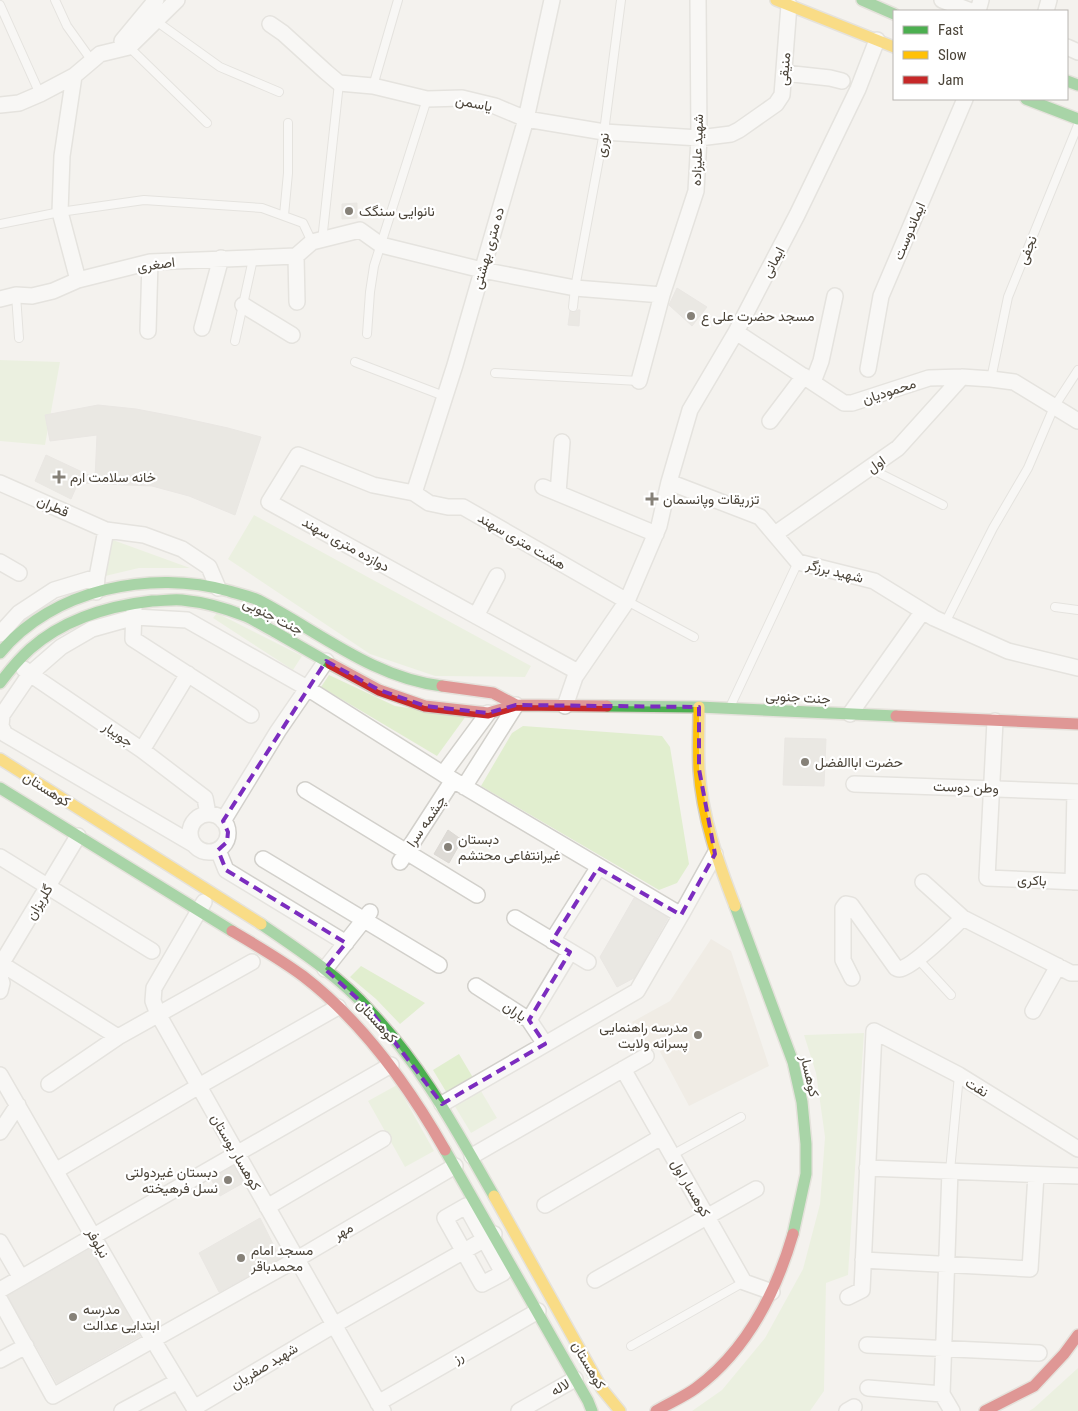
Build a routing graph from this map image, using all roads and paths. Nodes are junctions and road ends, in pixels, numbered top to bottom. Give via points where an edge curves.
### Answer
1 (55, 0) edge
2 (156, 0) edge
3 (177, 0) edge
4 (398, 0) edge
5 (552, 0) edge
6 (621, 0) edge
7 (698, 0) edge
8 (862, 0) edge
9 (942, 0) edge
10 (783, 2) edge
11 (0, 5) edge
12 (968, 10) edge
13 (893, 14) edge
14 (156, 21) junction
15 (270, 24) dead end
16 (877, 40) junction
17 (893, 47) edge
18 (123, 49) junction
19 (92, 60) junction
20 (784, 73) junction
21 (74, 76) junction
22 (842, 81) dead end
23 (339, 83) junction
24 (373, 86) junction
25 (280, 92) dead end
26 (40, 94) junction
27 (427, 99) junction
28 (965, 100) edge
29 (1029, 100) edge
30 (0, 105) edge
31 (526, 119) junction
32 (1078, 119) edge
33 (208, 123) dead end
34 (288, 123) dead end
35 (1078, 125) edge
36 (604, 132) junction
37 (699, 138) junction
38 (60, 212) junction
39 (284, 216) junction
40 (0, 224) edge
41 (317, 241) junction
42 (381, 245) junction
43 (296, 256) junction
44 (221, 258) junction
45 (253, 259) junction
46 (150, 262) junction
47 (482, 270) junction
48 (78, 280) junction
49 (575, 288) junction
50 (16, 295) junction
51 (662, 295) junction
52 (835, 296) dead end
53 (0, 299) edge
54 (297, 302) dead end
55 (243, 305) junction
56 (573, 307) dead end
57 (202, 328) dead end
58 (148, 330) dead end
59 (736, 332) junction
60 (368, 334) dead end
61 (292, 335) dead end
62 (19, 338) dead end
63 (235, 341) dead end
64 (355, 362) dead end
65 (868, 369) dead end
66 (1078, 370) edge
67 (495, 373) dead end
68 (962, 378) junction
69 (809, 379) junction
70 (991, 379) junction
71 (639, 381) joint
72 (444, 396) junction
73 (1054, 407) junction
74 (770, 421) dead end
75 (1078, 421) edge
76 (562, 442) dead end
77 (869, 468) junction
78 (669, 482) junction
79 (0, 483) edge
80 (542, 486) dead end
81 (414, 493) junction
82 (558, 493) junction
83 (943, 505) dead end
84 (106, 530) junction
85 (656, 534) junction
86 (775, 534) junction
87 (0, 562) edge
88 (798, 562) junction
89 (19, 573) dead end
90 (498, 576) dead end
91 (96, 584) junction
92 (218, 588) junction
93 (627, 601) junction
94 (1055, 607) dead end
95 (134, 609) junction
96 (1078, 610) edge
97 (923, 611) junction
98 (476, 616) junction
99 (945, 623) junction
100 (0, 634) edge
101 (694, 638) dead end
102 (0, 653) edge
103 (17, 661) junction
104 (326, 661) junction
105 (1078, 668) edge
106 (578, 672) junction
107 (30, 674) junction
108 (188, 674) junction
109 (0, 683) edge
110 (307, 688) junction
111 (516, 705) junction
112 (565, 706) junction
113 (699, 708) junction
114 (729, 709) junction
115 (488, 713) junction
116 (850, 714) junction
117 (250, 716) dead end
118 (995, 721) junction
119 (1078, 724) edge
120 (142, 750) junction
121 (0, 759) edge
122 (453, 781) junction
123 (854, 784) dead end
124 (0, 788) edge
125 (991, 788) junction
126 (304, 790) dead end
127 (1077, 792) edge
128 (208, 814) junction
129 (90, 816) junction
130 (223, 821) junction
131 (78, 836) junction
132 (194, 844) junction
133 (218, 850) junction
134 (715, 854) junction
135 (0, 857) edge
136 (403, 857) junction
137 (263, 859) dead end
138 (598, 868) junction
139 (922, 882) dead end
140 (1075, 882) edge
141 (48, 886) junction
142 (210, 892) junction
143 (477, 894) dead end
144 (199, 910) junction
145 (368, 916) junction
146 (681, 916) junction
147 (515, 918) dead end
148 (964, 918) junction
149 (552, 941) junction
150 (346, 942) junction
151 (152, 951) dead end
152 (570, 952) junction
153 (310, 957) junction
154 (917, 958) junction
155 (252, 962) dead end
156 (588, 962) dead end
157 (439, 965) dead end
158 (1058, 966) junction
159 (0, 968) edge
160 (325, 969) junction
161 (298, 973) junction
162 (1078, 973) edge
163 (852, 978) dead end
164 (476, 986) dead end
165 (0, 991) edge
166 (952, 995) dead end
167 (338, 1007) junction
168 (1033, 1011) dead end
169 (158, 1014) junction
170 (529, 1020) junction
171 (118, 1037) junction
172 (545, 1044) junction
173 (646, 1056) dead end
174 (391, 1066) junction
175 (623, 1069) junction
176 (0, 1075) edge
177 (959, 1076) junction
178 (49, 1084) dead end
179 (199, 1086) junction
180 (442, 1104) junction
181 (18, 1105) junction
182 (741, 1117) dead end
183 (0, 1132) edge
184 (661, 1136) junction
185 (383, 1139) dead end
186 (1078, 1149) edge
187 (237, 1153) junction
188 (672, 1155) junction
189 (472, 1156) junction
190 (454, 1166) junction
191 (867, 1168) junction
192 (56, 1170) junction
193 (950, 1171) junction
194 (1036, 1175) junction
195 (1078, 1176) edge
196 (756, 1189) dead end
197 (545, 1205) dead end
198 (267, 1206) junction
199 (707, 1217) junction
200 (95, 1236) junction
201 (489, 1237) junction
202 (0, 1242) edge
203 (464, 1251) junction
204 (297, 1258) junction
205 (863, 1260) junction
206 (947, 1264) junction
207 (21, 1278) junction
208 (595, 1280) dead end
209 (744, 1282) junction
210 (0, 1290) edge
211 (772, 1292) junction
212 (848, 1297) dead end
213 (0, 1300) edge
214 (538, 1311) junction
215 (334, 1325) junction
216 (1078, 1335) edge
217 (153, 1340) junction
218 (867, 1344) dead end
219 (26, 1346) junction
220 (631, 1346) dead end
221 (944, 1348) junction
222 (1039, 1353) dead end
223 (0, 1360) edge
224 (576, 1378) junction
225 (178, 1381) junction
226 (868, 1388) dead end
227 (942, 1394) junction
228 (381, 1407) edge
229 (195, 1409) edge
230 (618, 1410) edge
231 (122, 1411) edge
232 (519, 1411) edge
233 (592, 1411) edge
234 (656, 1411) edge
235 (952, 1411) edge
236 (985, 1411) edge

1 - 19 lane via 67,26
2 - 18 street
3 - 14 street
4 - 24 lane
5 - 31 street, ده متری بهشتی
6 - 36 lane, نوری
7 - 37 street, شهید علیزاده
8 - 13 main road
9 - 12 street
10 - 16 main road
10 - 20 street, منیقی
11 - 26 lane
14 - 18 street
14 - 25 lane via 220,68
15 - 23 street
16 - 17 main road
16 - 59 street, ایمانی via 850,106
18 - 19 street via 100,54
18 - 33 lane
19 - 21 street
20 - 22 street
20 - 37 street, منیقی via 782,95 776,104 731,134
21 - 26 street
21 - 38 street via 62,156
23 - 24 street, یاسمن
23 - 41 lane
24 - 27 street, یاسمن
26 - 30 street via 19,103
27 - 31 street, یاسمن via 462,98 495,106
27 - 42 lane
28 - 65 street, ایماندوست via 881,296
29 - 32 main road
31 - 36 street, یاسمن
31 - 47 street, ده متری بهشتی
34 - 39 lane
35 - 70 lane, نجفی via 1008,298
36 - 37 street, یاسمن
36 - 49 lane, نوری
37 - 51 street, شهید علیزاده via 696,191
38 - 39 lane via 144,200 262,208
38 - 40 lane
38 - 48 street
39 - 41 lane via 303,224
41 - 42 street via 360,230
41 - 43 street
42 - 47 street
42 - 60 lane via 370,292
43 - 45 street, اصغری
43 - 54 street
44 - 45 street, اصغری
44 - 46 street, اصغری
44 - 57 street
45 - 55 lane
46 - 48 street, اصغری
46 - 58 street
47 - 49 street
47 - 72 street, ده متری بهشتی
48 - 50 street, اصغری via 53,291 32,296
49 - 51 street
49 - 56 lane, نوری
50 - 53 street, اصغری
50 - 62 lane
51 - 71 street, شهید علیزاده
52 - 69 street via 821,361
55 - 61 street
55 - 63 lane
59 - 69 street, محمودیان
59 - 78 street, ایمانی via 690,410
64 - 72 lane
66 - 73 lane
67 - 71 lane
68 - 69 street, محمودیان via 929,378 852,403 844,402
68 - 70 street, محمودیان
68 - 77 street, اول via 898,448
69 - 74 street
70 - 73 street, محمودیان via 1014,382
72 - 81 street, ده متری بهشتی
73 - 75 street, محمودیان
73 - 99 lane via 1028,468 993,528
76 - 82 street
77 - 83 lane
77 - 86 street, اول
78 - 85 street
78 - 86 street, شهید برزگر via 760,516
79 - 84 street, قطران
80 - 82 street
81 - 93 street, هشت متری سهند via 429,503 463,507
81 - 98 street, دوازده متری سهند via 373,484 298,455 269,502
82 - 85 street
84 - 91 street
84 - 92 street, قطران via 144,535 182,549 209,567
85 - 93 street
86 - 88 street, شهید برزگر
87 - 89 street
88 - 97 street, شهید برزگر via 874,581
88 - 114 lane
90 - 98 street
91 - 92 main road, جنت جنوبی via 183,582
91 - 100 street via 54,590 19,613
91 - 102 main road, جنت جنوبی via 44,614
92 - 111 main road, جنت جنوبی via 256,599 365,662 423,684 492,693
93 - 101 lane
93 - 106 street
94 - 96 lane
95 - 103 main road, جنت جنوبی via 96,611 54,630
95 - 104 main road, جنت جنوبی via 182,600 227,610
95 - 107 street via 61,647
95 - 108 street via 133,639
95 - 110 street via 187,620
97 - 99 street, شهید برزگر
97 - 116 street
98 - 106 street, دوازده متری سهند
99 - 105 street, شهید برزگر via 1008,651
103 - 107 street, جویبار
103 - 109 main road, جنت جنوبی
104 - 110 street
104 - 115 main road, جنت جنوبی via 379,690 425,706
106 - 112 street
107 - 120 street, جویبار
107 - 132 street via 2,715 1,726 5,734
108 - 117 street
108 - 120 street
110 - 122 street
110 - 130 street
111 - 112 main road, جنت جنوبی
111 - 115 main road, جنت جنوبی
111 - 122 street
112 - 113 main road, جنت جنوبی
113 - 114 main road, جنت جنوبی
113 - 134 main road, کوهسار via 699,769
114 - 116 main road, جنت جنوبی
115 - 122 street
116 - 118 main road, جنت جنوبی
118 - 119 main road, جنت جنوبی
118 - 125 street
120 - 128 street, جویبار via 205,798
121 - 129 main road, کوهستان
122 - 136 street, چشمه‌ سرا
122 - 138 street
123 - 125 street, وطن دوست
124 - 131 main road, کوهستان
125 - 127 street, وطن دوست
125 - 140 street, باکری via 987,878
126 - 136 street
127 - 140 street
128 - 130 street
128 - 132 street via 192,825 190,835
129 - 131 main road
129 - 142 main road, کوهستان
130 - 133 street via 228,832 226,842
131 - 141 street, گلریزان
131 - 144 main road, کوهستان
132 - 133 street via 201,850
133 - 150 street via 226,870
134 - 146 street
134 - 211 main road, کوهسار via 793,1062 805,1129 806,1172 798,1216 786,1259
135 - 141 street
136 - 143 street
137 - 145 street
138 - 146 street
138 - 149 street
139 - 148 street
141 - 151 street
141 - 159 street, گلریزان
142 - 144 street, کوهسار بوستان
142 - 153 main road, کوهستان
144 - 161 main road, کوهستان
144 - 169 street, کوهسار بوستان via 154,988 152,1001
145 - 150 street
145 - 157 street
146 - 172 street via 637,991
147 - 149 street
148 - 154 street
148 - 158 street
149 - 152 street
150 - 160 street
152 - 156 street
152 - 170 street
153 - 160 main road, کوهستان
153 - 161 main road
154 - 163 street via 904,968 896,968 851,905 846,904 843,908 842,960
154 - 166 lane
155 - 169 street
158 - 162 street
158 - 168 street
159 - 165 street
159 - 171 street
160 - 180 main road, کوهستان via 370,1010 418,1068
161 - 167 main road, کوهستان
164 - 170 street, یاران
167 - 174 main road, کوهستان
167 - 179 street
169 - 171 street
169 - 179 street, کوهسار بوستان
170 - 172 street, یاران
171 - 178 street
172 - 180 street
173 - 175 street
174 - 187 street
174 - 190 main road, کوهستان
175 - 184 street, کوهسار اول
175 - 189 street
176 - 181 street, نیلوفر
177 - 186 street, نفت
177 - 191 street, نفت via 874,1030
177 - 193 lane
179 - 187 street, کوهسار بوستان
179 - 192 street
180 - 189 main road, کوهستان
181 - 183 street
181 - 192 street, نیلوفر
182 - 188 lane
184 - 188 street, کوهسار اول
184 - 197 street
185 - 198 street
187 - 198 street, کوهسار بوستان
187 - 200 street
188 - 199 street, کوهسار اول
189 - 230 main road, کوهستان via 602,1389
190 - 201 main road, کوهستان
190 - 204 street, مهر
191 - 193 street
191 - 205 street
192 - 200 street, نیلوفر
193 - 194 street
193 - 206 street
194 - 195 street
194 - 206 street via 1030,1269
196 - 199 street
198 - 204 street, کوهسار بوستان
199 - 208 street
199 - 209 street, کوهسار اول
200 - 207 street
200 - 217 street, نیلوفر
201 - 203 street, شهید صفریان
201 - 203 street via 503,1273 482,1284
201 - 203 street via 466,1206 445,1218
201 - 214 main road, کوهستان
202 - 207 street
203 - 215 street, شهید صفریان
204 - 215 street, کوهسار بوستان
204 - 217 street, مهر
205 - 206 street
205 - 212 street via 862,1290
206 - 221 street
207 - 210 street
209 - 211 street
209 - 220 lane
211 - 234 main road, کوهسار via 734,1351 717,1370 696,1388
213 - 219 street
214 - 224 main road, کوهستان
214 - 228 street, رز
215 - 228 street, کوهسار بوستان
215 - 229 street, شهید صفریان
216 - 236 main road via 1034,1386
217 - 219 street, مهر via 53,1396
217 - 225 street, نیلوفر
218 - 221 street
219 - 223 street
221 - 222 street
221 - 227 street
224 - 232 street, لاله
224 - 233 main road, کوهستان
225 - 229 street, نیلوفر
225 - 231 street
226 - 227 street
227 - 235 street

